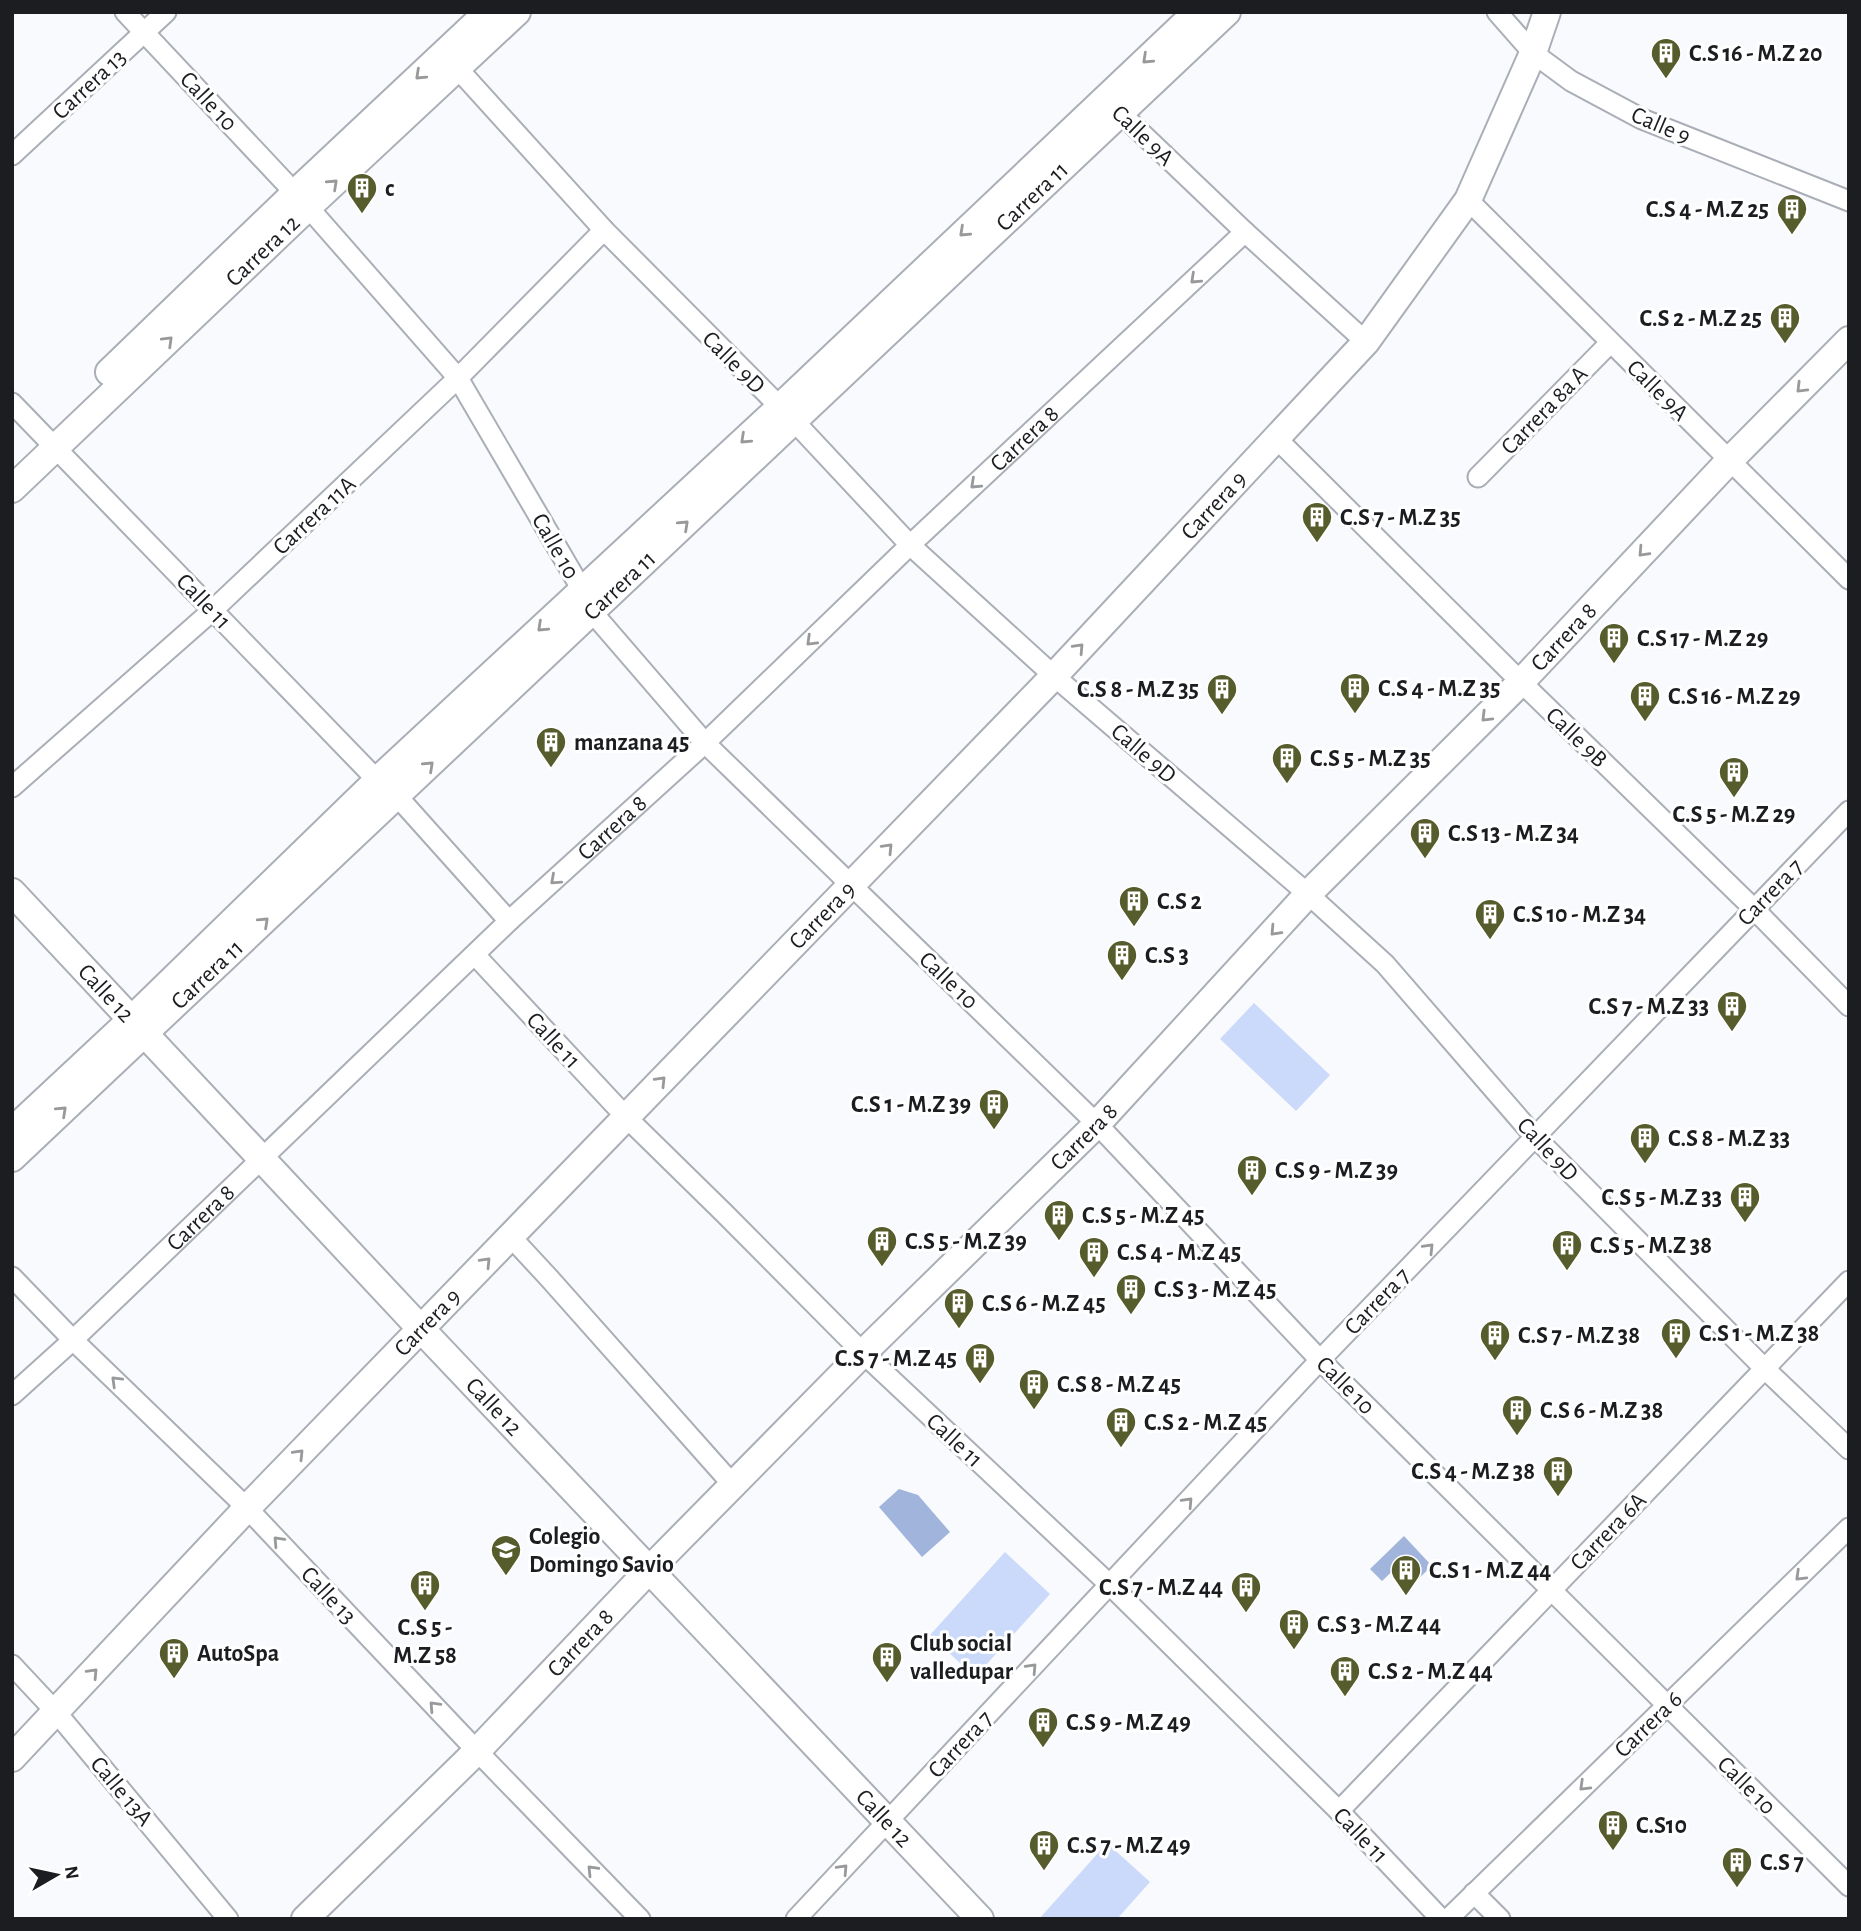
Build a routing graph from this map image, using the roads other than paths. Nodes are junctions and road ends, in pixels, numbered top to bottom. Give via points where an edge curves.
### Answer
1 (125, 12) edge
2 (166, 12) edge
3 (488, 12) edge
4 (517, 12) edge
5 (1197, 12) edge
6 (1227, 12) edge
7 (1497, 12) edge
8 (1547, 12) edge
9 (144, 33) junction
10 (1533, 53) junction
11 (450, 61) junction
12 (1113, 105) junction
13 (12, 155) edge
14 (301, 200) junction
15 (1468, 200) junction
16 (1849, 201) edge
17 (604, 230) junction
18 (1245, 232) junction
19 (1849, 340) edge
20 (1366, 342) junction
21 (1610, 343) junction
22 (458, 379) junction
23 (12, 403) edge
24 (786, 415) junction
25 (1276, 438) junction
26 (50, 441) junction
27 (1729, 461) junction
28 (12, 464) edge
29 (1478, 477) dead end
30 (12, 489) edge
31 (910, 545) junction
32 (1849, 579) edge
33 (587, 601) junction
34 (213, 610) junction
35 (1054, 676) junction
36 (1521, 682) junction
37 (705, 743) junction
38 (12, 787) edge
39 (387, 789) junction
40 (1849, 811) edge
41 (852, 885) junction
42 (12, 892) edge
43 (1308, 894) junction
44 (1754, 909) junction
45 (509, 921) junction
46 (475, 956) junction
47 (1849, 1006) edge
48 (138, 1026) junction
49 (626, 1117) junction
50 (1097, 1124) junction
51 (12, 1131) edge
52 (1535, 1137) junction
53 (12, 1158) edge
54 (264, 1159) junction
55 (510, 1237) junction
56 (12, 1277) edge
57 (1849, 1281) edge
58 (421, 1329) junction
59 (74, 1340) junction
60 (863, 1353) junction
61 (1320, 1360) junction
62 (1764, 1368) junction
63 (12, 1395) edge
64 (1849, 1449) edge
65 (733, 1485) junction
66 (247, 1508) junction
67 (1849, 1528) edge
68 (650, 1569) junction
69 (1110, 1585) junction
70 (1551, 1589) junction
71 (12, 1665) edge
72 (1668, 1705) junction
73 (56, 1712) junction
74 (477, 1751) junction
75 (12, 1758) edge
76 (1339, 1811) junction
77 (888, 1821) junction
78 (1849, 1886) edge
79 (1474, 1893) junction
80 (228, 1919) edge
81 (305, 1919) edge
82 (640, 1919) edge
83 (796, 1919) edge
84 (980, 1919) edge
85 (1441, 1919) edge
86 (1448, 1919) edge
87 (1500, 1919) edge

1 - 9 street, Calle 10
2 - 9 street, Carrera 13
3 - 11 street, Carrera 12
4 - 11 street, Carrera 12
5 -> 12 street, Carrera 11
6 - 12 street, Carrera 11
7 - 10 street, Calle 9
8 - 10 street, Carrera 9
9 - 13 street, Carrera 13
9 - 14 street, Calle 10
10 - 15 street, Carrera 9
10 - 16 street, Calle 9 via 1571,81 1643,119
11 - 14 street, Carrera 12
11 - 17 street, Calle 9D
12 - 18 street, Calle 9A
12 - 24 street, Carrera 11
14 - 22 street, Calle 10
14 - 26 street, Carrera 12
15 - 20 street, Carrera 9
15 - 21 street, Calle 9A
17 - 22 street, Carrera 11A
17 - 24 street, Calle 9D
18 - 20 street, Calle 9A
18 -> 31 street, Carrera 8
19 -> 27 street, Carrera 8
20 - 25 street, Carrera 9
21 - 27 street, Calle 9A
21 - 29 street, Carrera 8a A
22 - 33 street, Calle 10
22 - 34 street, Carrera 11A
23 - 26 street, Calle 11
24 - 31 street, Calle 9D
24 - 33 street, Carrera 11
35 -> 25 street, Carrera 9
25 - 36 street, Calle 9B
26 - 28 street, Carrera 12
26 - 30 street, Carrera 12
26 - 34 street, Calle 11
27 - 32 street, Calle 9A
27 -> 36 street, Carrera 8
31 - 35 street, Calle 9D
31 -> 37 street, Carrera 8
33 - 37 street, Calle 10
33 - 39 street, Carrera 11
34 - 38 street, Carrera 11A
34 - 39 street, Calle 11
41 -> 35 street, Carrera 9
35 - 43 street, Calle 9D
36 -> 43 street, Carrera 8
36 - 44 street, Calle 9B
37 - 41 street, Calle 10
37 -> 45 street, Carrera 8
39 - 45 street, Calle 11
39 - 48 street, Carrera 11
40 - 44 street, Carrera 7
49 -> 41 street, Carrera 9
41 - 50 street, Calle 10
42 - 48 street, Calle 12
43 -> 50 street, Carrera 8
43 - 52 street, Calle 9D via 1385,964
44 - 47 street, Calle 9B
44 - 52 street, Carrera 7
45 - 46 street, Carrera 8
46 - 49 street, Calle 11
46 - 54 street, Carrera 8
48 - 51 street, Carrera 11
53 -> 48 street, Carrera 11
48 - 54 street, Calle 12
49 - 55 street, Carrera 9
49 - 60 street, Calle 11
50 - 60 street, Carrera 8
50 - 61 street, Calle 10
61 -> 52 street, Carrera 7
52 - 62 street, Calle 9D
54 - 58 street, Calle 12
54 - 59 street, Carrera 8
58 -> 55 street, Carrera 9
55 - 65 street
56 - 59 street, Calle 13
57 - 62 street, Carrera 6A
66 -> 58 street, Carrera 9
58 - 68 street, Calle 12
59 - 63 street, Carrera 8
66 -> 59 street, Calle 13
60 - 65 street, Carrera 8
60 - 69 street, Calle 11
69 -> 61 street, Carrera 7
61 - 70 street, Calle 10
62 - 64 street, Calle 9D
62 - 70 street, Carrera 6A
65 - 68 street, Carrera 8
73 -> 66 street, Carrera 9
74 -> 66 street, Calle 13
67 -> 72 street, Carrera 6
68 - 74 street, Carrera 8
68 - 77 street, Calle 12
69 - 76 street, Calle 11
77 -> 69 street, Carrera 7
70 - 72 street, Calle 10
70 - 76 street, Carrera 6A
71 - 73 street, Calle 13A
72 - 78 street, Calle 10
72 -> 79 street, Carrera 6
73 - 75 street, Carrera 9
73 - 80 street, Calle 13A
74 - 81 street, Carrera 8
82 -> 74 street, Calle 13
76 - 85 street, Calle 11
83 -> 77 street, Carrera 7
77 - 84 street, Calle 12
79 - 86 street, Carrera 6
79 - 87 street

